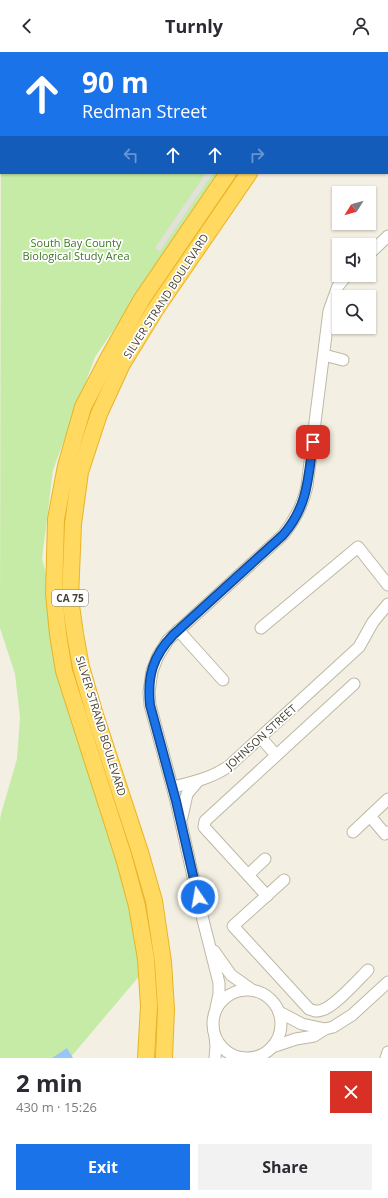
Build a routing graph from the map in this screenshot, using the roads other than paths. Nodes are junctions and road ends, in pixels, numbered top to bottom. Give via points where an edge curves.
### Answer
1 (227, 174) edge
2 (248, 174) edge
3 (388, 236) edge
4 (376, 247) edge
5 (341, 282) edge
6 (324, 355) junction
7 (343, 360) dead end
8 (388, 585) edge
9 (388, 604) edge
10 (261, 628) dead end
11 (178, 630) junction
12 (222, 680) dead end
13 (354, 684) dead end
14 (261, 738) junction
15 (276, 755) junction
16 (199, 780) junction
17 (172, 787) junction
18 (388, 799) edge
19 (370, 816) junction
20 (353, 832) dead end
21 (388, 832) edge
22 (185, 840) junction
23 (265, 859) dead end
24 (248, 875) junction
25 (284, 880) dead end
26 (267, 896) junction
27 (211, 946) junction
28 (368, 970) dead end
29 (388, 982) edge
30 (252, 990) junction
31 (216, 1008) junction
32 (279, 1012) junction
33 (325, 1030) junction
34 (214, 1033) junction
35 (272, 1047) junction
36 (388, 1052) edge
37 (258, 1056) edge
38 (146, 1058) edge
39 (164, 1058) edge
40 (215, 1058) edge
41 (386, 1058) edge

1 - 38 highway, SILVER STRAND BOULEVARD / CA 75 via 142,299 83,407 66,466 56,518 54,594 64,671 137,906 146,959 149,1006
2 - 39 highway, SILVER STRAND BOULEVARD / CA 75 via 155,310 122,364 99,414 80,472 73,524 70,598 81,667 154,901 163,962 166,1009
3 - 4 street
5 - 6 street via 331,305
6 - 7 street
6 - 11 street via 307,486 297,516 283,535
8 - 10 street via 358,547
9 - 14 street, JOHNSON STREET via 373,622 359,647
11 - 12 street
11 - 17 street via 164,645 155,661 149,681 150,705
13 - 15 street
14 - 15 street
14 - 16 street, JOHNSON STREET via 219,773
15 - 24 street via 205,821 204,826
16 - 17 street, JOHNSON STREET
16 - 22 street via 188,792 184,804 182,817
17 - 22 street
18 - 19 street
19 - 20 street
19 - 21 street via 385,834
22 - 27 street
23 - 24 street
24 - 26 street
25 - 26 street
26 - 28 street via 233,926 309,1009 324,1010
27 - 30 street via 231,975
27 - 31 street via 219,983
29 - 33 street via 352,1015
30 - 31 street via 235,991
30 - 32 street via 264,994 273,1001
31 - 34 street
32 - 33 street via 302,1024
32 - 35 street via 281,1030
33 - 35 street via 314,1036
34 - 37 street via 218,1042 233,1055 243,1058
34 - 40 street
35 - 37 street
36 - 41 street

